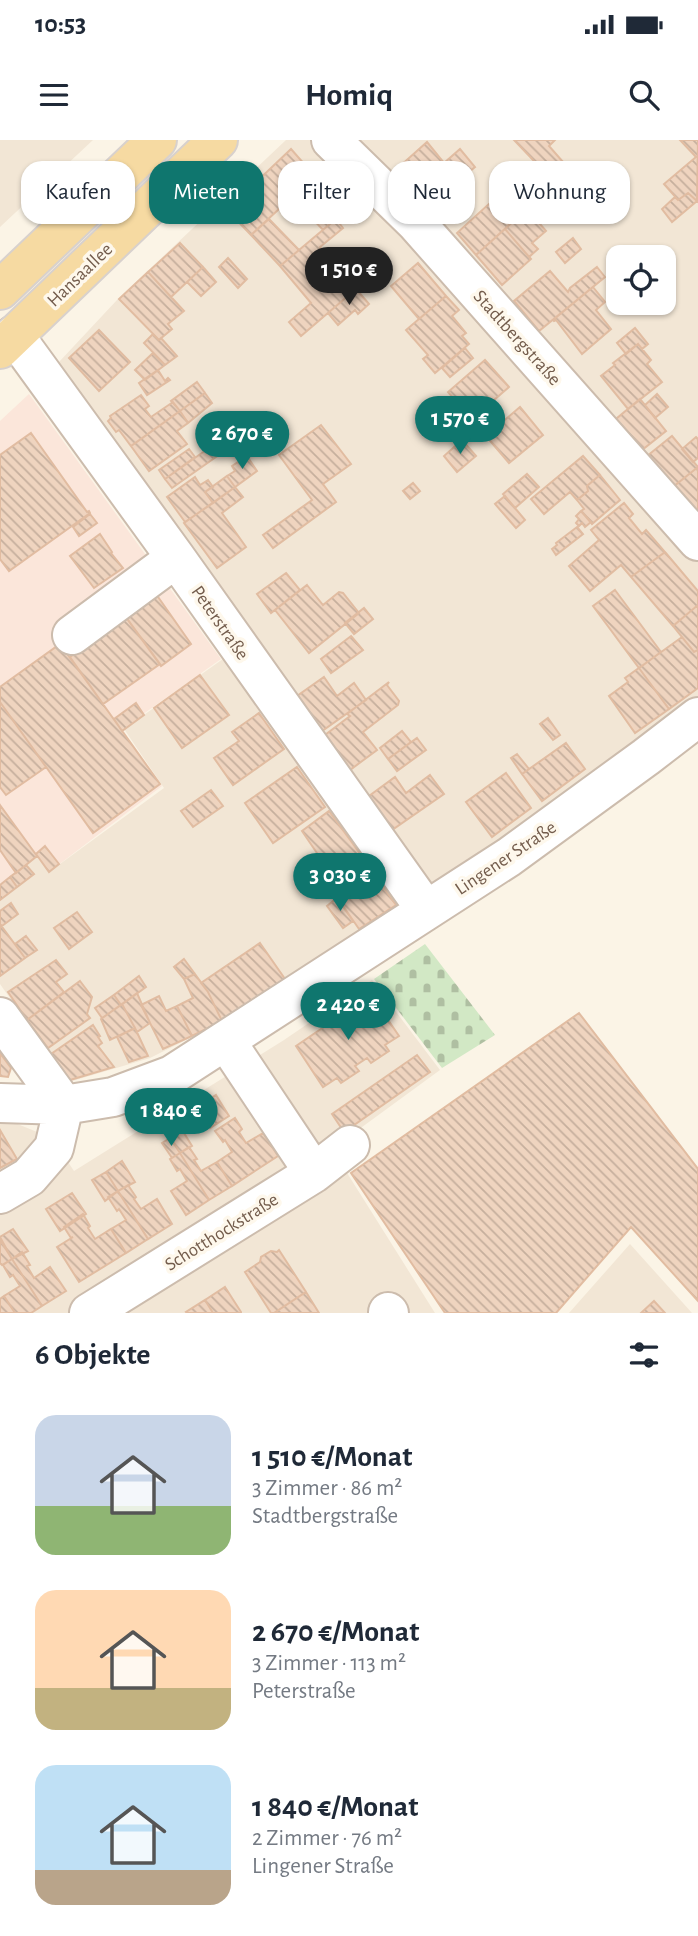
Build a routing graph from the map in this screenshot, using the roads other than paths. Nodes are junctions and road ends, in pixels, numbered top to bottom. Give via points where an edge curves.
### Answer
1 (157, 140) edge
2 (218, 140) edge
3 (331, 140) edge
4 (0, 290) edge
5 (7, 342) edge
6 (698, 541) edge
7 (176, 558) junction
8 (72, 635) dead end
9 (698, 717) edge
10 (426, 910) junction
11 (0, 1017) edge
12 (226, 1041) junction
13 (0, 1103) edge
14 (64, 1105) junction
15 (350, 1145) dead end
16 (314, 1173) junction
17 (0, 1194) edge
18 (89, 1313) edge

1 - 4 main road
2 - 5 main road, Hansaallee
3 - 6 street, Stadtbergstraße via 416,223
5 - 7 street, Peterstraße
7 - 8 street
7 - 10 street, Peterstraße
9 - 10 street, Lingener Straße via 509,857
10 - 12 street, Lingener Straße
11 - 14 street
12 - 14 street, Lingener Straße via 172,1075 113,1097
12 - 16 street
13 - 14 street, Lingener Straße
14 - 17 street via 54,1148 29,1177
15 - 16 street, Schotthockstraße
16 - 18 street, Schotthockstraße

